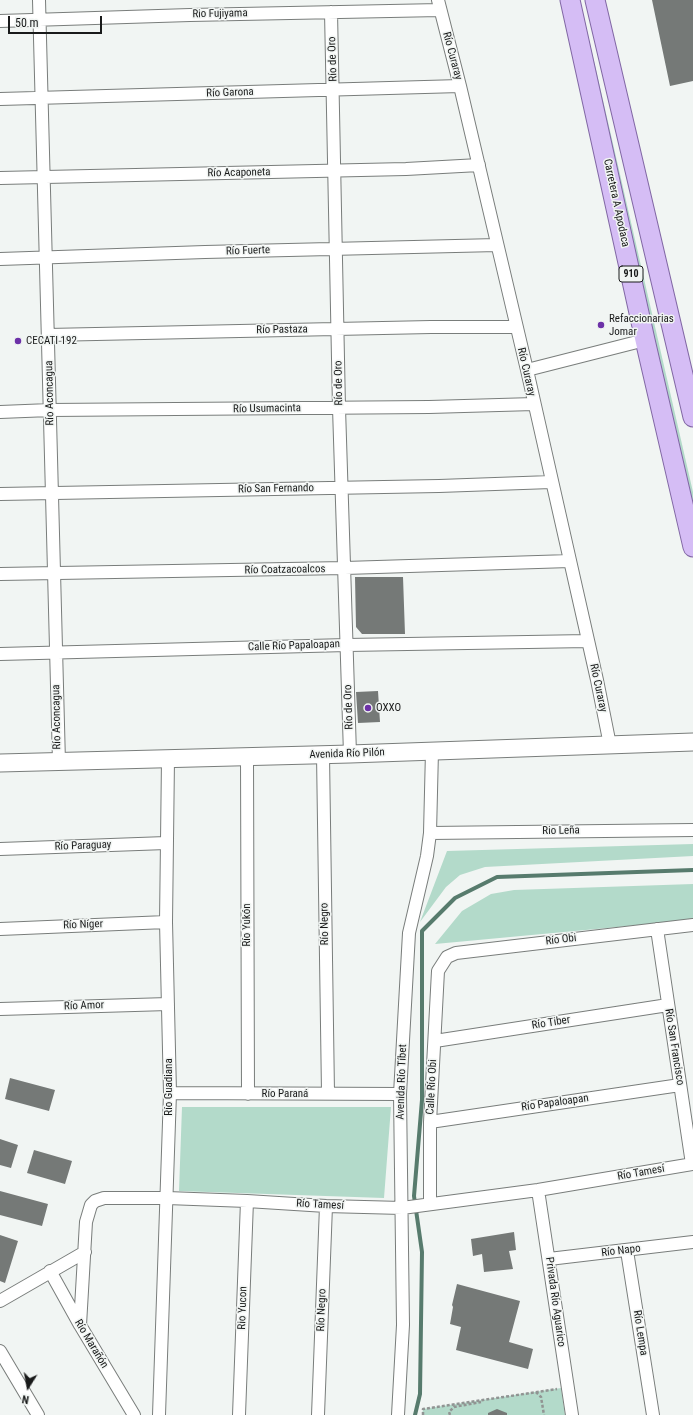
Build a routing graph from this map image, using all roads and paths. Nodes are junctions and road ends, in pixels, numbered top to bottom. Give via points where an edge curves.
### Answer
1 (39, 0) edge
2 (558, 0) edge
3 (570, 0) edge
4 (596, 0) edge
5 (439, 5) edge
6 (331, 12) junction
7 (40, 20) junction
8 (0, 21) edge
9 (460, 86) junction
10 (334, 90) junction
11 (41, 97) junction
12 (0, 99) edge
13 (479, 165) junction
14 (334, 171) junction
15 (44, 177) junction
16 (0, 178) edge
17 (497, 245) junction
18 (336, 249) junction
19 (45, 258) junction
20 (0, 259) edge
21 (516, 326) junction
22 (338, 329) junction
23 (48, 335) junction
24 (640, 341) junction
25 (527, 370) junction
26 (688, 376) edge
27 (534, 404) junction
28 (339, 408) junction
29 (50, 410) junction
30 (0, 412) edge
31 (693, 417) edge
32 (551, 482) junction
33 (341, 488) junction
34 (52, 492) junction
35 (0, 494) edge
36 (693, 547) edge
37 (570, 561) junction
38 (345, 568) junction
39 (54, 573) junction
40 (0, 574) edge
41 (588, 641) junction
42 (347, 645) junction
43 (56, 653) junction
44 (0, 654) edge
45 (693, 742) edge
46 (610, 745) junction
47 (432, 751) junction
48 (350, 754) junction
49 (322, 755) junction
50 (247, 757) junction
51 (168, 759) junction
52 (59, 762) junction
53 (0, 763) edge
54 (693, 830) edge
55 (430, 833) junction
56 (166, 843) junction
57 (0, 849) edge
58 (166, 922) junction
59 (693, 925) edge
60 (0, 929) edge
61 (657, 929) junction
62 (438, 971) joint
63 (168, 1004) junction
64 (668, 1005) junction
65 (0, 1009) edge
66 (435, 1041) junction
67 (680, 1085) junction
68 (170, 1093) junction
69 (328, 1093) junction
70 (248, 1094) junction
71 (400, 1094) junction
72 (430, 1122) junction
73 (692, 1164) edge
74 (538, 1190) junction
75 (167, 1198) junction
76 (247, 1201) junction
77 (427, 1204) junction
78 (326, 1206) junction
79 (405, 1207) junction
80 (693, 1242) edge
81 (626, 1251) junction
82 (85, 1252) junction
83 (549, 1259) junction
84 (50, 1271) junction
85 (0, 1301) edge
86 (80, 1325) junction
87 (0, 1351) edge
88 (562, 1388) dead end
89 (536, 1392) junction
90 (38, 1415) edge
91 (134, 1415) edge
92 (159, 1415) edge
93 (239, 1415) edge
94 (318, 1415) edge
95 (398, 1415) edge
96 (423, 1415) edge
97 (450, 1415) edge
98 (544, 1415) edge
99 (572, 1415) edge
100 (653, 1415) edge

1 - 7 street, Río Aconcagua
2 - 24 main road via 607,214
3 - 24 main road, Carretera A Apodaca / 910
4 - 26 main road, 910
5 - 6 street, Rio Fujiyama
5 - 9 street, Río Curaray
6 - 7 street, Rio Fujiyama
6 - 10 street, Río de Oro
7 - 8 street, Rio Fujiyama
7 - 11 street, Río Aconcagua
9 - 10 street, Río Garona
9 - 13 street, Río Curaray
10 - 11 street, Río Garona
10 - 14 street, Río de Oro
11 - 12 street, Río Garona
11 - 15 street, Río Aconcagua
13 - 14 street, Río Acaponeta
13 - 17 street, Río Curaray
14 - 15 street, Río Acaponeta
14 - 18 street, Río de Oro
15 - 16 street, Río Acaponeta
15 - 19 street, Río Aconcagua
17 - 18 street, Río Fuerte
17 - 21 street, Río Curaray
18 - 19 street, Río Fuerte
18 - 22 street, Río de Oro
19 - 20 street, Río Fuerte
19 - 23 street, Río Aconcagua
21 - 22 street, Río Pastaza
21 - 25 street, Río Curaray
22 - 23 street, Río Pastaza
22 - 28 street, Río de Oro
23 - 29 street, Río Aconcagua
24 - 25 street
24 - 36 main road, Carretera A Apodaca / 910
25 - 27 street, Río Curaray
26 - 31 main road, 910
27 - 28 street, Río Usumacinta
27 - 32 street, Río Curaray
28 - 29 street, Río Usumacinta
28 - 33 street, Río de Oro
29 - 30 street, Río Usumacinta
29 - 34 street, Río Aconcagua
32 - 33 street, Río San Fernando
32 - 37 street, Río Curaray
33 - 34 street, Río San Fernando
33 - 38 street, Río de Oro
34 - 35 street, Río San Fernando
34 - 39 street, Río Aconcagua
37 - 38 street, Río Coatzacoalcos
37 - 41 street, Río Curaray
38 - 39 street, Río Coatzacoalcos
38 - 42 street, Río de Oro
39 - 40 street, Río Coatzacoalcos
39 - 43 street, Río Aconcagua
41 - 42 street, Calle Río Papaloapan
41 - 46 street, Río Curaray
42 - 43 street, Calle Río Papaloapan
42 - 48 street, Río de Oro
43 - 44 street, Calle Río Papaloapan
43 - 52 street, Río Aconcagua
45 - 46 main road, Avenida Río Pilón
46 - 47 main road, Avenida Río Pilón
47 - 48 main road, Avenida Río Pilón
47 - 55 street, Avenida Río Tíbet
48 - 49 main road, Avenida Río Pilón
49 - 50 main road, Avenida Río Pilón
49 - 69 street, Río Negro
50 - 51 main road, Avenida Río Pilón
50 - 70 street, Río Yukón
51 - 52 main road, Avenida Río Pilón
51 - 56 street, Río Guadiana
52 - 53 main road, Avenida Río Pilón
54 - 55 street, Rio Leña
55 - 71 street, Avenida Río Tíbet via 409,933
56 - 57 street, Río Paraguay
56 - 58 street, Río Guadiana
58 - 60 street, Río Níger
58 - 63 street, Río Guadiana
59 - 61 street, Río Obi
61 - 62 street, Río Obi via 456,953 447,957
61 - 64 street, Río San Francisco
62 - 66 street, Calle Río Obi
63 - 65 street, Río Amor
63 - 68 street, Río Guadiana
64 - 66 street, Río Tiber
64 - 67 street, Río San Francisco
66 - 72 street, Calle Río Obi
67 - 72 street, Río Papaloapan
67 - 73 street, Río San Francisco
68 - 70 street, Río Paraná
68 - 75 street, Río Guadiana
69 - 70 street, Río Paraná
69 - 71 street, Río Paraná
71 - 79 street, Avenida Río Tíbet
72 - 77 street, Calle Río Obi
73 - 74 street, Río Tamesí
74 - 77 street, Río Tamesí
74 - 83 street, Privada Río Aguarico
75 - 76 street, Río Tamesí
75 - 82 street, Río Tamesí via 104,1198 95,1201 87,1217
75 - 92 street, Río Guadiana
76 - 78 street, Río Tamesí
76 - 93 street, Rio Yucon
77 - 79 street, Río Tamesí
78 - 79 street, Río Tamesí
78 - 94 street, Río Negro
79 - 95 street, Avenida Río Tíbet
80 - 81 street, Río Napo
81 - 83 street, Río Napo
81 - 100 street, Río Lempa
82 - 84 street
82 - 86 street
83 - 99 street, Privada Río Aguarico
84 - 85 street
84 - 86 street, Río Marañón
86 - 91 street, Río Marañón
87 - 90 street
88 - 89 path
89 - 96 path via 423,1410
89 - 97 path via 454,1407 449,1412
89 - 98 path via 541,1397

